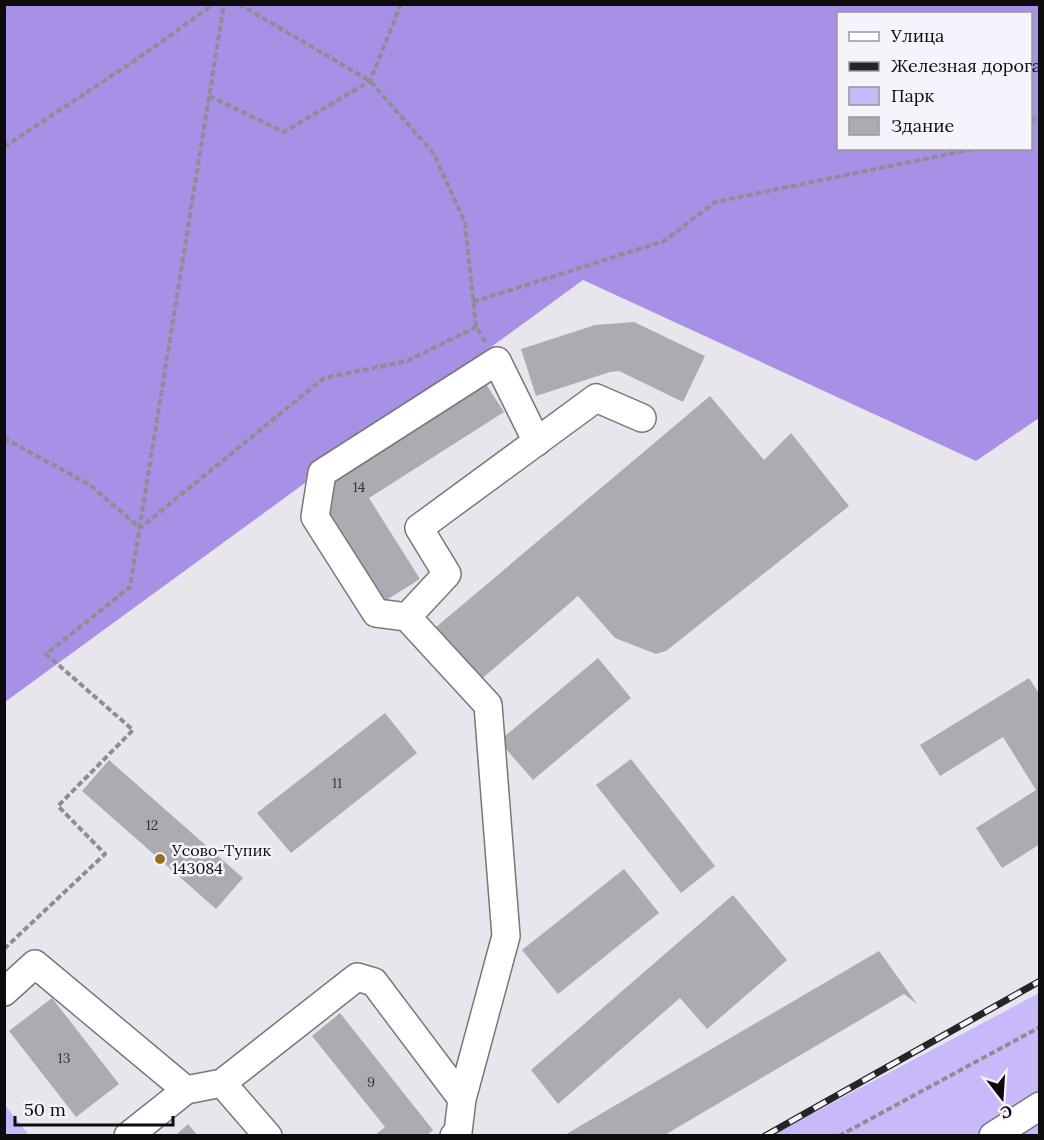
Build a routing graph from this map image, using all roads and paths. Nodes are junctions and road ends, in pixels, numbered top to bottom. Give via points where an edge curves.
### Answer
1 (214, 4) edge
2 (224, 4) edge
3 (239, 4) edge
4 (401, 4) edge
5 (370, 81) junction
6 (209, 96) junction
7 (4, 147) edge
8 (968, 150) edge
9 (473, 302) junction
10 (476, 327) junction
11 (497, 361) junction
12 (642, 417) dead end
13 (4, 438) edge
14 (537, 442) junction
15 (140, 528) junction
16 (407, 617) junction
17 (4, 949) edge
18 (4, 992) edge
19 (1040, 1027) edge
20 (222, 1083) junction
21 (186, 1090) junction
22 (462, 1099) junction
23 (1040, 1106) edge
24 (128, 1136) edge
25 (268, 1136) edge
26 (454, 1136) edge
27 (839, 1136) edge
28 (993, 1136) edge

1 - 7 path
2 - 6 path
3 - 5 path
4 - 5 path
5 - 6 path via 284,132
5 - 9 path via 434,154 465,223
6 - 15 path
8 - 9 path via 715,202 664,241
9 - 10 path
10 - 11 path
10 - 15 path via 407,361 324,378
11 - 14 street
11 - 16 street via 322,473 315,517 376,613
12 - 14 street via 596,398
13 - 15 path via 90,485
14 - 16 street via 419,528 447,574
15 - 17 path via 130,587 46,654 133,730 57,806 105,854
16 - 22 street via 488,705 506,936
18 - 21 street via 34,964
19 - 27 path
20 - 21 street
20 - 22 street via 357,977 374,982
20 - 25 street
21 - 24 street
22 - 26 street via 458,1132
23 - 28 street

